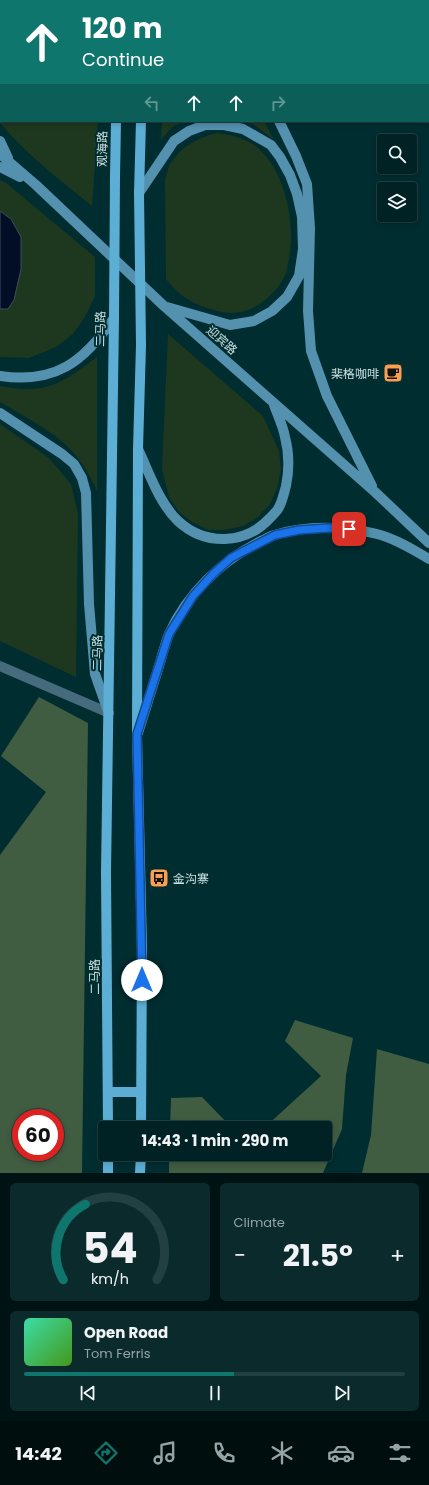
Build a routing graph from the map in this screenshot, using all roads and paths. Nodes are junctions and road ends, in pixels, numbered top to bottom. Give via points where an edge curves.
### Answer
1 (116, 122) edge
2 (142, 122) edge
3 (279, 122) edge
4 (0, 141) edge
5 (0, 154) edge
6 (11, 164) junction
7 (0, 167) edge
8 (115, 178) joint
9 (36, 185) junction
10 (139, 193) junction
11 (164, 306) junction
12 (114, 318) junction
13 (0, 376) edge
14 (274, 404) junction
15 (0, 413) edge
16 (138, 449) junction
17 (375, 492) junction
18 (429, 542) edge
19 (429, 559) edge
20 (0, 666) edge
21 (109, 713) junction
22 (137, 734) junction
23 (108, 1092) junction
24 (141, 1092) junction
25 (108, 1121) edge
26 (141, 1121) edge
27 (108, 1161) edge
28 (141, 1161) edge
29 (108, 1173) edge
30 (140, 1173) edge

1 - 8 main road, 观海路
2 - 10 main road
3 - 17 main road via 307,184 310,228 308,311 311,351 327,396
4 - 6 main road
5 - 6 main road, 迎宾路
6 - 9 main road, 迎宾路
7 - 9 main road
8 - 12 main road, 二马路, bridge
9 - 11 main road, 迎宾路
10 - 11 main road via 174,141 189,131 205,125 243,129 271,145 290,174 297,194 302,217 303,249 299,276 287,297 272,311 254,321 230,325
10 - 16 main road, bridge via 141,345
11 - 14 main road, 迎宾路
12 - 13 main road via 89,350 67,367 33,378
12 - 21 main road, 二马路
14 - 16 main road via 286,438 286,486 278,509 264,525 249,534 228,539 210,538 191,532 164,506
14 - 17 main road, 迎宾路
15 - 21 main road via 62,454 74,464 82,478 86,493 89,604 95,674
16 - 22 main road
17 - 18 main road, 迎宾路
19 - 22 main road via 379,534 328,528 275,535 231,558 193,596 169,634
20 - 21 street
21 - 23 main road, 二马路 via 106,873
22 - 24 main road via 142,948
23 - 24 main road
23 - 25 main road, 二马路
24 - 26 main road
27 - 29 main road
28 - 30 main road

